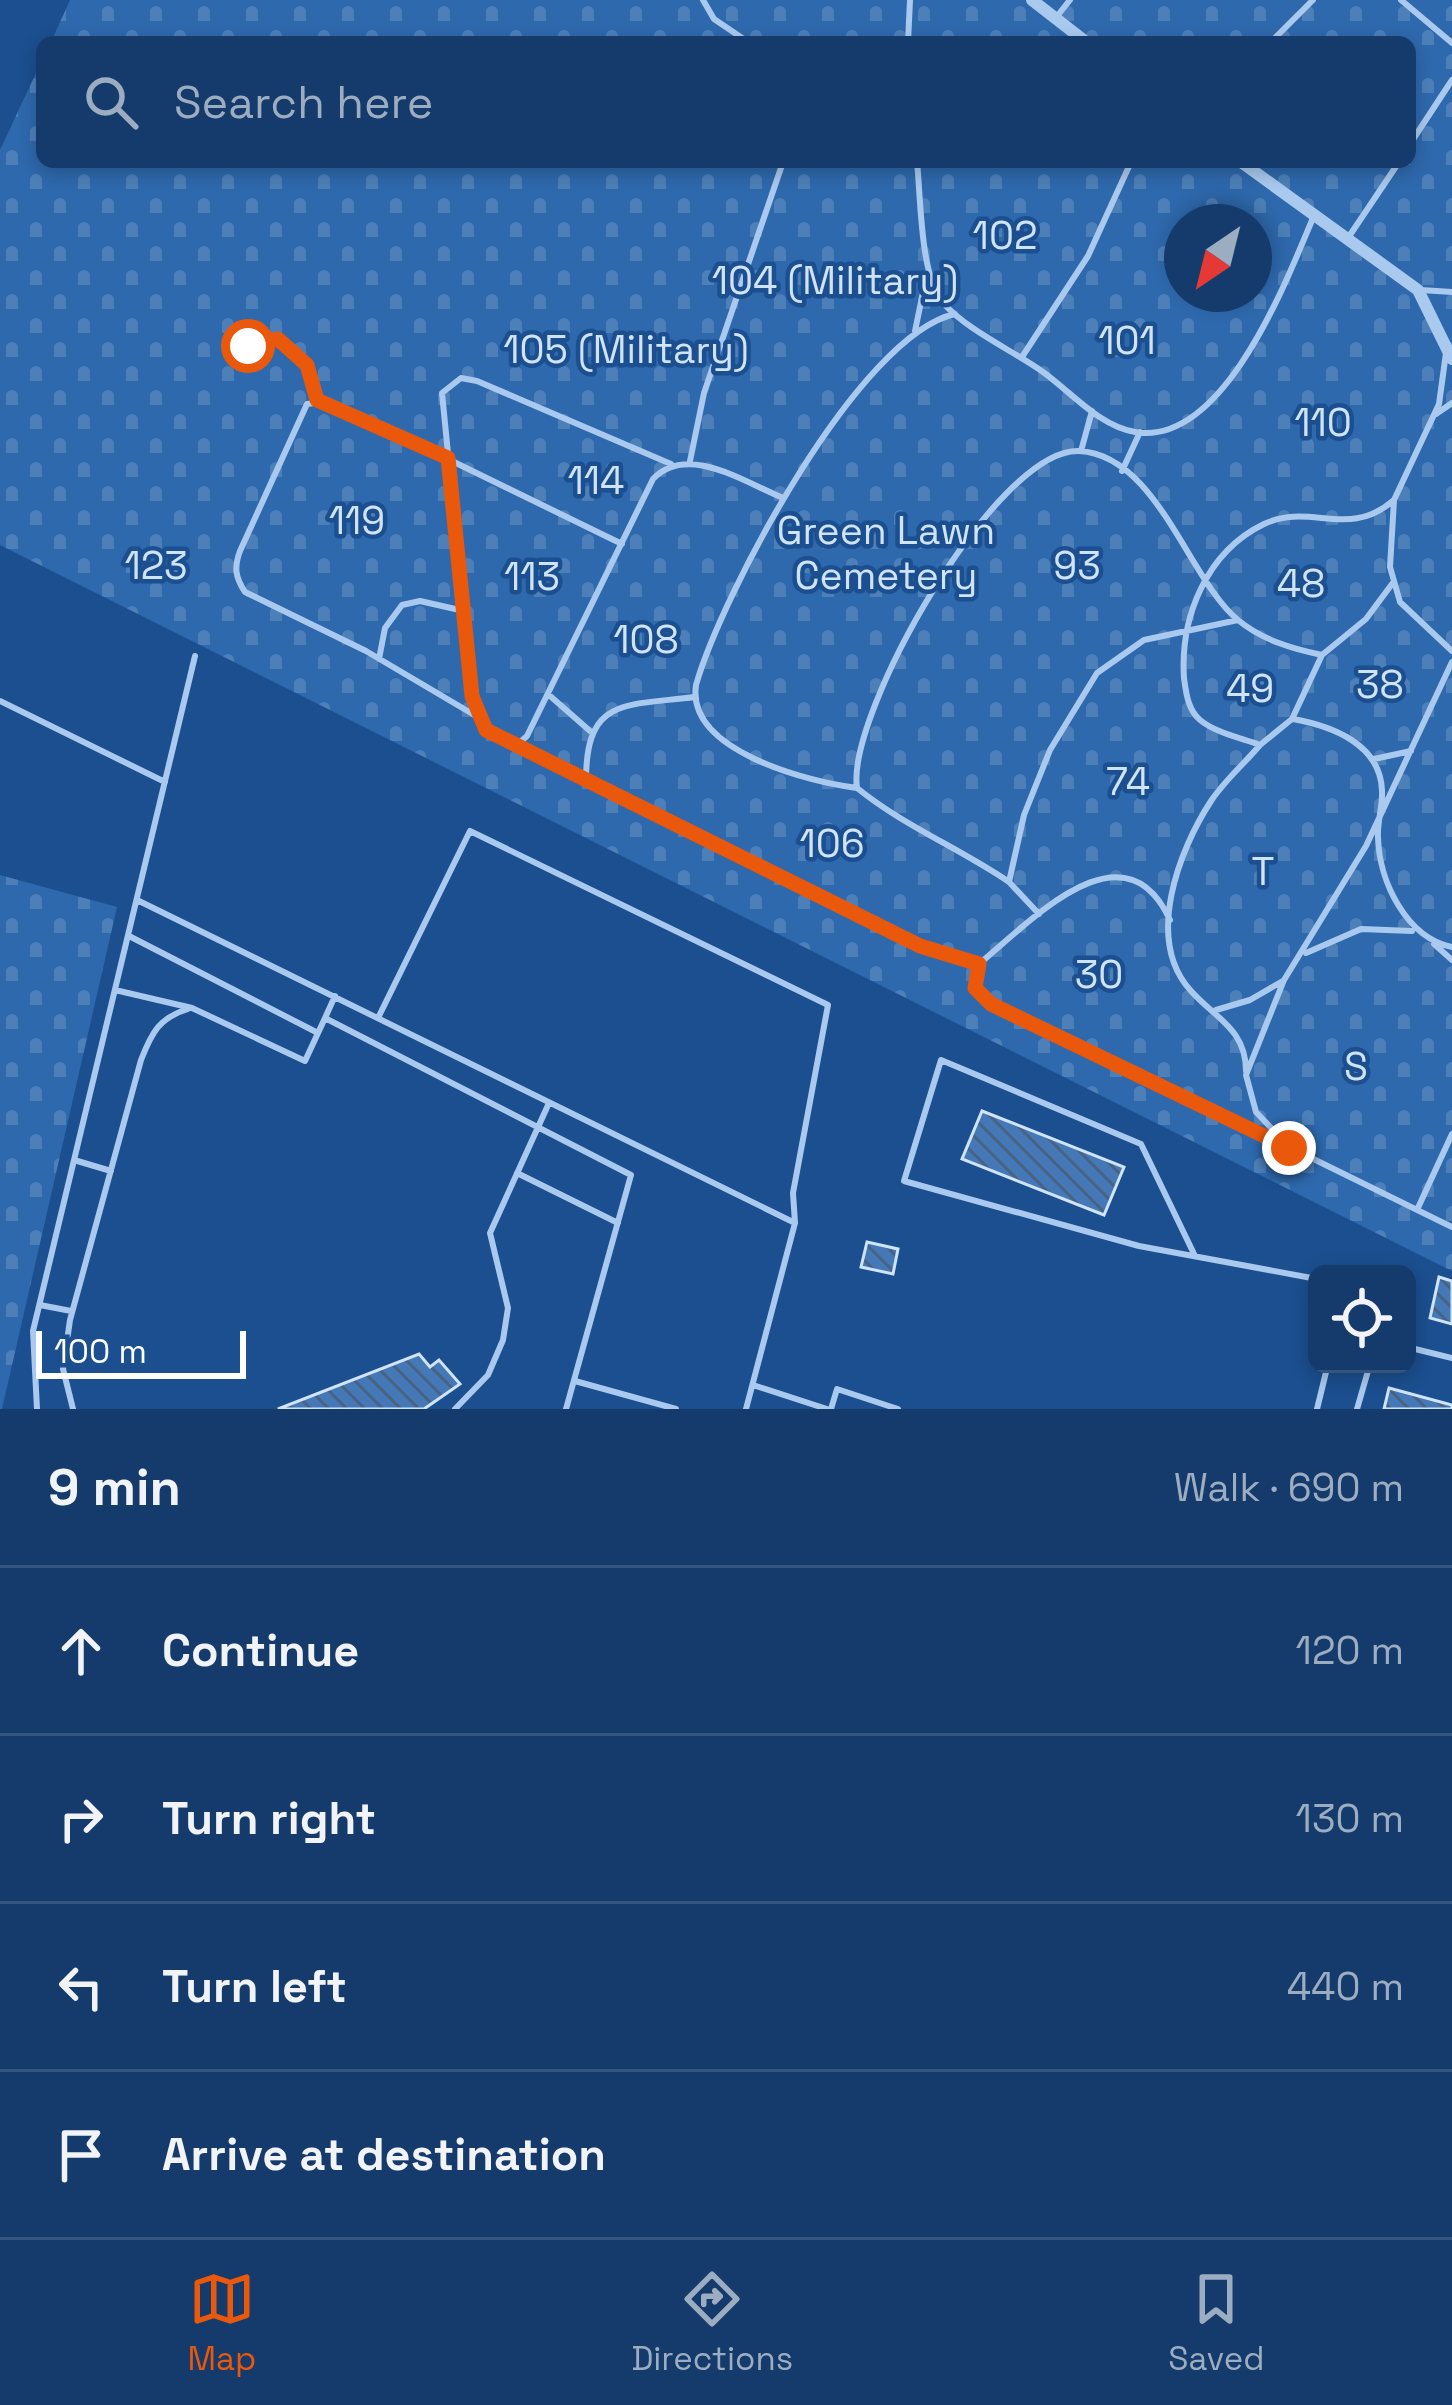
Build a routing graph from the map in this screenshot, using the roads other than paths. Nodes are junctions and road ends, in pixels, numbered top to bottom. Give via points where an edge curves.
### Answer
1 (703, 0) edge
2 (910, 0) edge
3 (1032, 0) edge
4 (1070, 0) edge
5 (1313, 0) edge
6 (1401, 0) edge
7 (1055, 18) junction
8 (739, 36) edge
9 (908, 36) edge
10 (1078, 36) edge
11 (1277, 36) edge
12 (1452, 43) edge
13 (1452, 80) edge
14 (1416, 136) edge
15 (781, 168) edge
16 (918, 168) edge
17 (1128, 168) edge
18 (1249, 168) edge
19 (1395, 168) edge
20 (1313, 218) junction
21 (1346, 242) junction
22 (928, 271) junction
23 (1418, 290) junction
24 (1452, 292) edge
25 (956, 314) junction
26 (914, 334) junction
27 (1449, 354) edge
28 (1022, 357) junction
29 (1452, 403) edge
30 (1092, 411) junction
31 (1433, 416) junction
32 (1140, 432) junction
33 (1082, 451) junction
34 (448, 458) junction
35 (690, 461) junction
36 (671, 464) junction
37 (1122, 471) junction
38 (783, 498) junction
39 (1394, 500) junction
40 (622, 544) junction
41 (1206, 579) junction
42 (1391, 584) junction
43 (464, 610) junction
44 (1238, 620) junction
45 (1184, 636) junction
46 (1452, 651) edge
47 (1322, 655) junction
48 (195, 656) dead end
49 (379, 659) junction
50 (1452, 662) edge
51 (549, 695) junction
52 (694, 697) junction
53 (0, 701) edge
54 (476, 716) junction
55 (1292, 719) junction
56 (590, 730) junction
57 (518, 744) junction
58 (1260, 745) junction
59 (1414, 750) junction
60 (1374, 759) junction
61 (586, 781) junction
62 (165, 782) junction
63 (857, 788) junction
64 (1380, 818) junction
65 (1009, 882) junction
66 (137, 900) junction
67 (1039, 914) junction
68 (1170, 920) junction
69 (1416, 932) junction
70 (128, 936) junction
71 (1431, 941) junction
72 (1452, 947) edge
73 (1304, 954) junction
74 (1452, 960) edge
75 (979, 964) junction
76 (1284, 980) junction
77 (115, 990) junction
78 (335, 996) junction
79 (192, 1007) junction
80 (1216, 1010) junction
81 (326, 1018) junction
82 (378, 1018) junction
83 (318, 1033) junction
84 (1246, 1075) junction
85 (549, 1103) junction
86 (538, 1128) junction
87 (1452, 1134) edge
88 (1277, 1138) junction
89 (74, 1160) junction
90 (110, 1171) junction
91 (517, 1173) junction
92 (1417, 1210) junction
93 (618, 1223) junction
94 (794, 1223) junction
95 (1452, 1228) edge
96 (1195, 1256) junction
97 (1308, 1277) edge
98 (40, 1305) junction
99 (72, 1311) junction
100 (1416, 1349) edge
101 (1452, 1358) edge
102 (1326, 1373) edge
103 (1367, 1373) edge
104 (574, 1381) junction
105 (753, 1385) junction
106 (37, 1409) edge
107 (73, 1409) edge
108 (455, 1409) edge
109 (566, 1409) edge
110 (676, 1409) edge
111 (746, 1409) edge
112 (829, 1409) edge
113 (898, 1409) edge
114 (1317, 1409) edge
115 (1357, 1409) edge

1 - 8 lane via 714,20
2 - 9 lane
3 - 7 street
4 - 7 lane
5 - 11 lane
6 - 12 lane
7 - 10 street
13 - 14 lane
15 - 35 lane via 704,393
16 - 22 lane
17 - 28 lane via 1088,256
18 - 20 street
19 - 21 lane
20 - 21 street
20 - 32 lane via 1265,327 1234,375 1199,409
21 - 23 street
22 - 25 lane
22 - 26 lane
23 - 24 lane
23 - 27 street
25 - 26 lane
25 - 28 lane
26 - 38 lane
27 - 31 lane
28 - 30 lane
29 - 31 lane
30 - 32 lane
30 - 33 lane
31 - 39 lane
32 - 37 lane
33 - 37 lane
33 - 63 lane via 1062,454 1022,481 947,571 866,728
34 - 36 lane via 442,393 461,378
34 - 40 lane
34 - 43 lane
34 - 49 lane via 317,400 302,412 240,550 236,573 245,592
35 - 36 lane
35 - 38 lane
36 - 40 lane via 653,479
37 - 41 lane via 1172,525
38 - 52 lane via 725,605
39 - 41 lane via 1358,521 1267,523
39 - 42 lane
40 - 51 lane
41 - 44 lane
41 - 45 lane
42 - 46 lane via 1413,618
42 - 47 lane via 1354,631
43 - 49 lane via 402,605
43 - 54 lane
44 - 45 lane
44 - 47 lane
45 - 58 lane via 1191,709 1201,721
45 - 65 lane via 1128,647 1082,693 1024,814
47 - 55 lane
48 - 62 lane
49 - 54 lane
50 - 59 lane
51 - 56 lane
51 - 57 lane
52 - 56 lane via 618,710
52 - 63 lane via 709,725 740,752
53 - 62 lane
54 - 57 lane via 486,730
55 - 58 lane
55 - 60 lane via 1338,731
56 - 61 lane
57 - 61 lane
58 - 68 lane via 1196,827
59 - 60 lane
59 - 64 lane
60 - 64 lane
61 - 75 lane via 920,946
62 - 66 lane
63 - 65 lane
64 - 69 lane via 1390,887
64 - 73 lane
65 - 67 lane
66 - 70 lane
66 - 78 lane
67 - 68 lane via 1108,874 1124,874 1151,888
67 - 75 lane
68 - 80 lane via 1174,964 1194,995
69 - 71 lane
69 - 73 lane via 1361,929
70 - 77 lane
70 - 83 lane
71 - 72 lane
71 - 74 lane
73 - 76 lane
75 - 88 lane via 975,988 991,1004
76 - 80 lane
76 - 84 lane
77 - 79 lane
77 - 89 lane
78 - 81 lane
78 - 82 lane
79 - 83 lane via 305,1061
79 - 90 lane via 152,1031
80 - 84 lane via 1241,1044
81 - 83 lane
81 - 86 lane
82 - 85 lane
82 - 94 lane via 470,831 828,1005
84 - 88 lane via 1256,1112
85 - 86 lane
85 - 94 lane
86 - 91 lane
86 - 93 lane via 631,1175
87 - 92 lane
88 - 92 lane
89 - 90 lane
89 - 98 lane
90 - 99 lane
91 - 93 lane
91 - 108 lane via 490,1233 506,1292 503,1340 488,1375
92 - 95 lane
93 - 104 lane
94 - 105 lane
96 - 96 lane via 904,1180 941,1060 1141,1144
96 - 97 lane
98 - 99 lane
98 - 106 lane via 32,1374
99 - 107 lane via 63,1369
100 - 101 lane
102 - 114 lane
103 - 115 lane
104 - 109 lane
104 - 110 lane
105 - 111 lane
105 - 112 lane
112 - 113 lane via 837,1389

